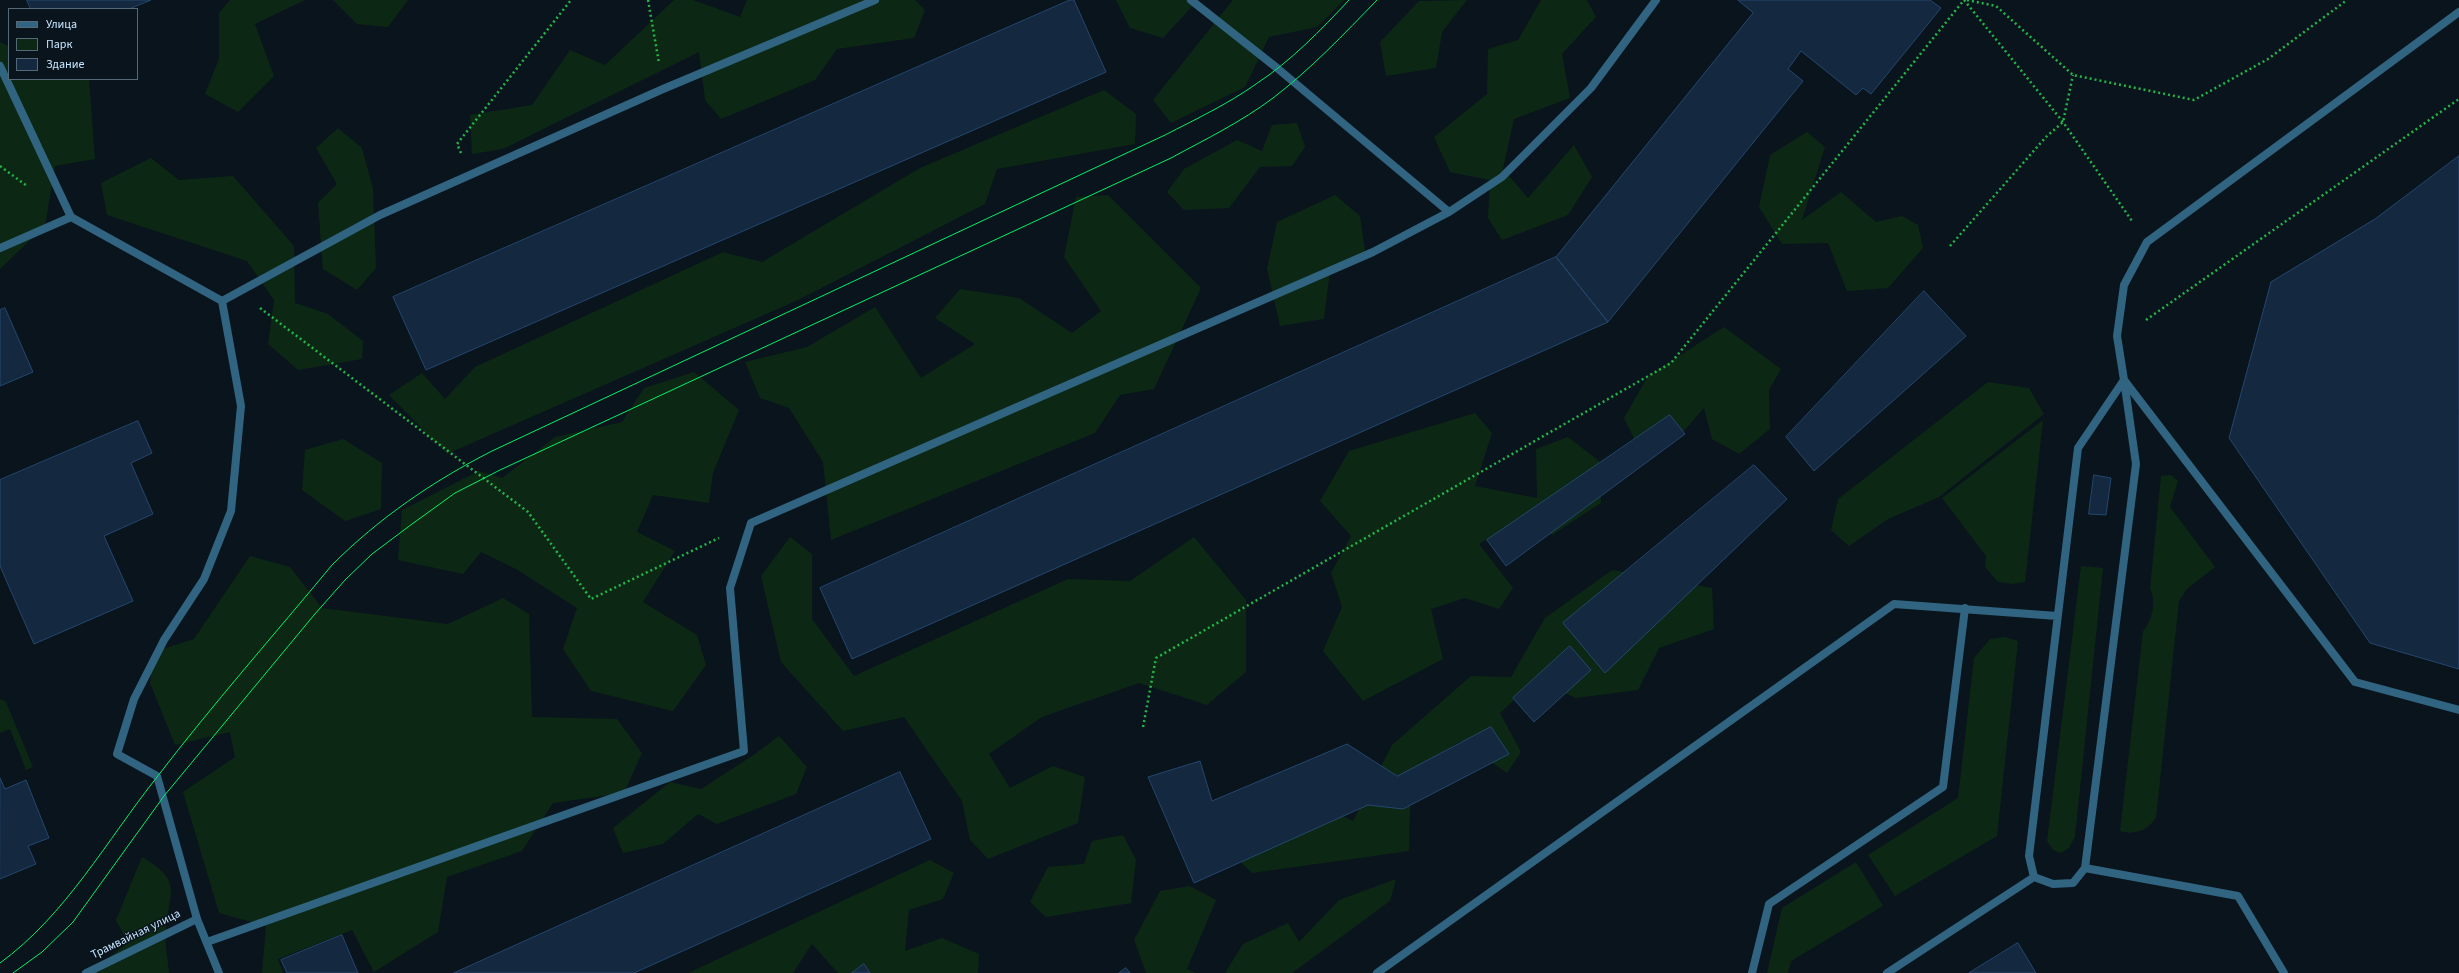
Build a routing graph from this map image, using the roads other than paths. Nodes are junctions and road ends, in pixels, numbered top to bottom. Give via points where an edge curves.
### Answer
1 (875, 0) edge
2 (1191, 0) edge
3 (1656, 0) edge
4 (2459, 12) edge
5 (0, 66) edge
6 (1448, 212) junction
7 (71, 217) junction
8 (0, 248) edge
9 (222, 301) junction
10 (2124, 380) junction
11 (1965, 608) junction
12 (2057, 616) junction
13 (2459, 710) edge
14 (2085, 868) junction
15 (2034, 877) junction
16 (198, 919) junction
17 (207, 942) junction
18 (86, 973) edge
19 (219, 973) edge
20 (1377, 973) edge
21 (1752, 973) edge
22 (1887, 973) edge
23 (2284, 973) edge

1 - 9 street via 663,89 380,215
2 - 6 street via 1277,68
3 - 6 street via 1591,88 1502,177
4 - 10 street via 2147,242 2124,285 2117,336
5 - 7 street
6 - 17 street via 1373,252 751,523 730,588 744,751
7 - 8 street
7 - 9 street
9 - 16 street via 241,406 231,510 204,579 164,640 134,699 117,754 157,776
10 - 12 street via 2078,448
10 - 13 street via 2355,682
10 - 14 street via 2136,464
11 - 12 street
11 - 20 street via 1894,604
11 - 21 street via 1943,787 1769,904
12 - 15 street via 2029,856
14 - 15 street via 2072,882 2053,884
14 - 23 street via 2238,896
15 - 22 street
16 - 17 street
16 - 18 street, Трамвайная улица
17 - 19 street

